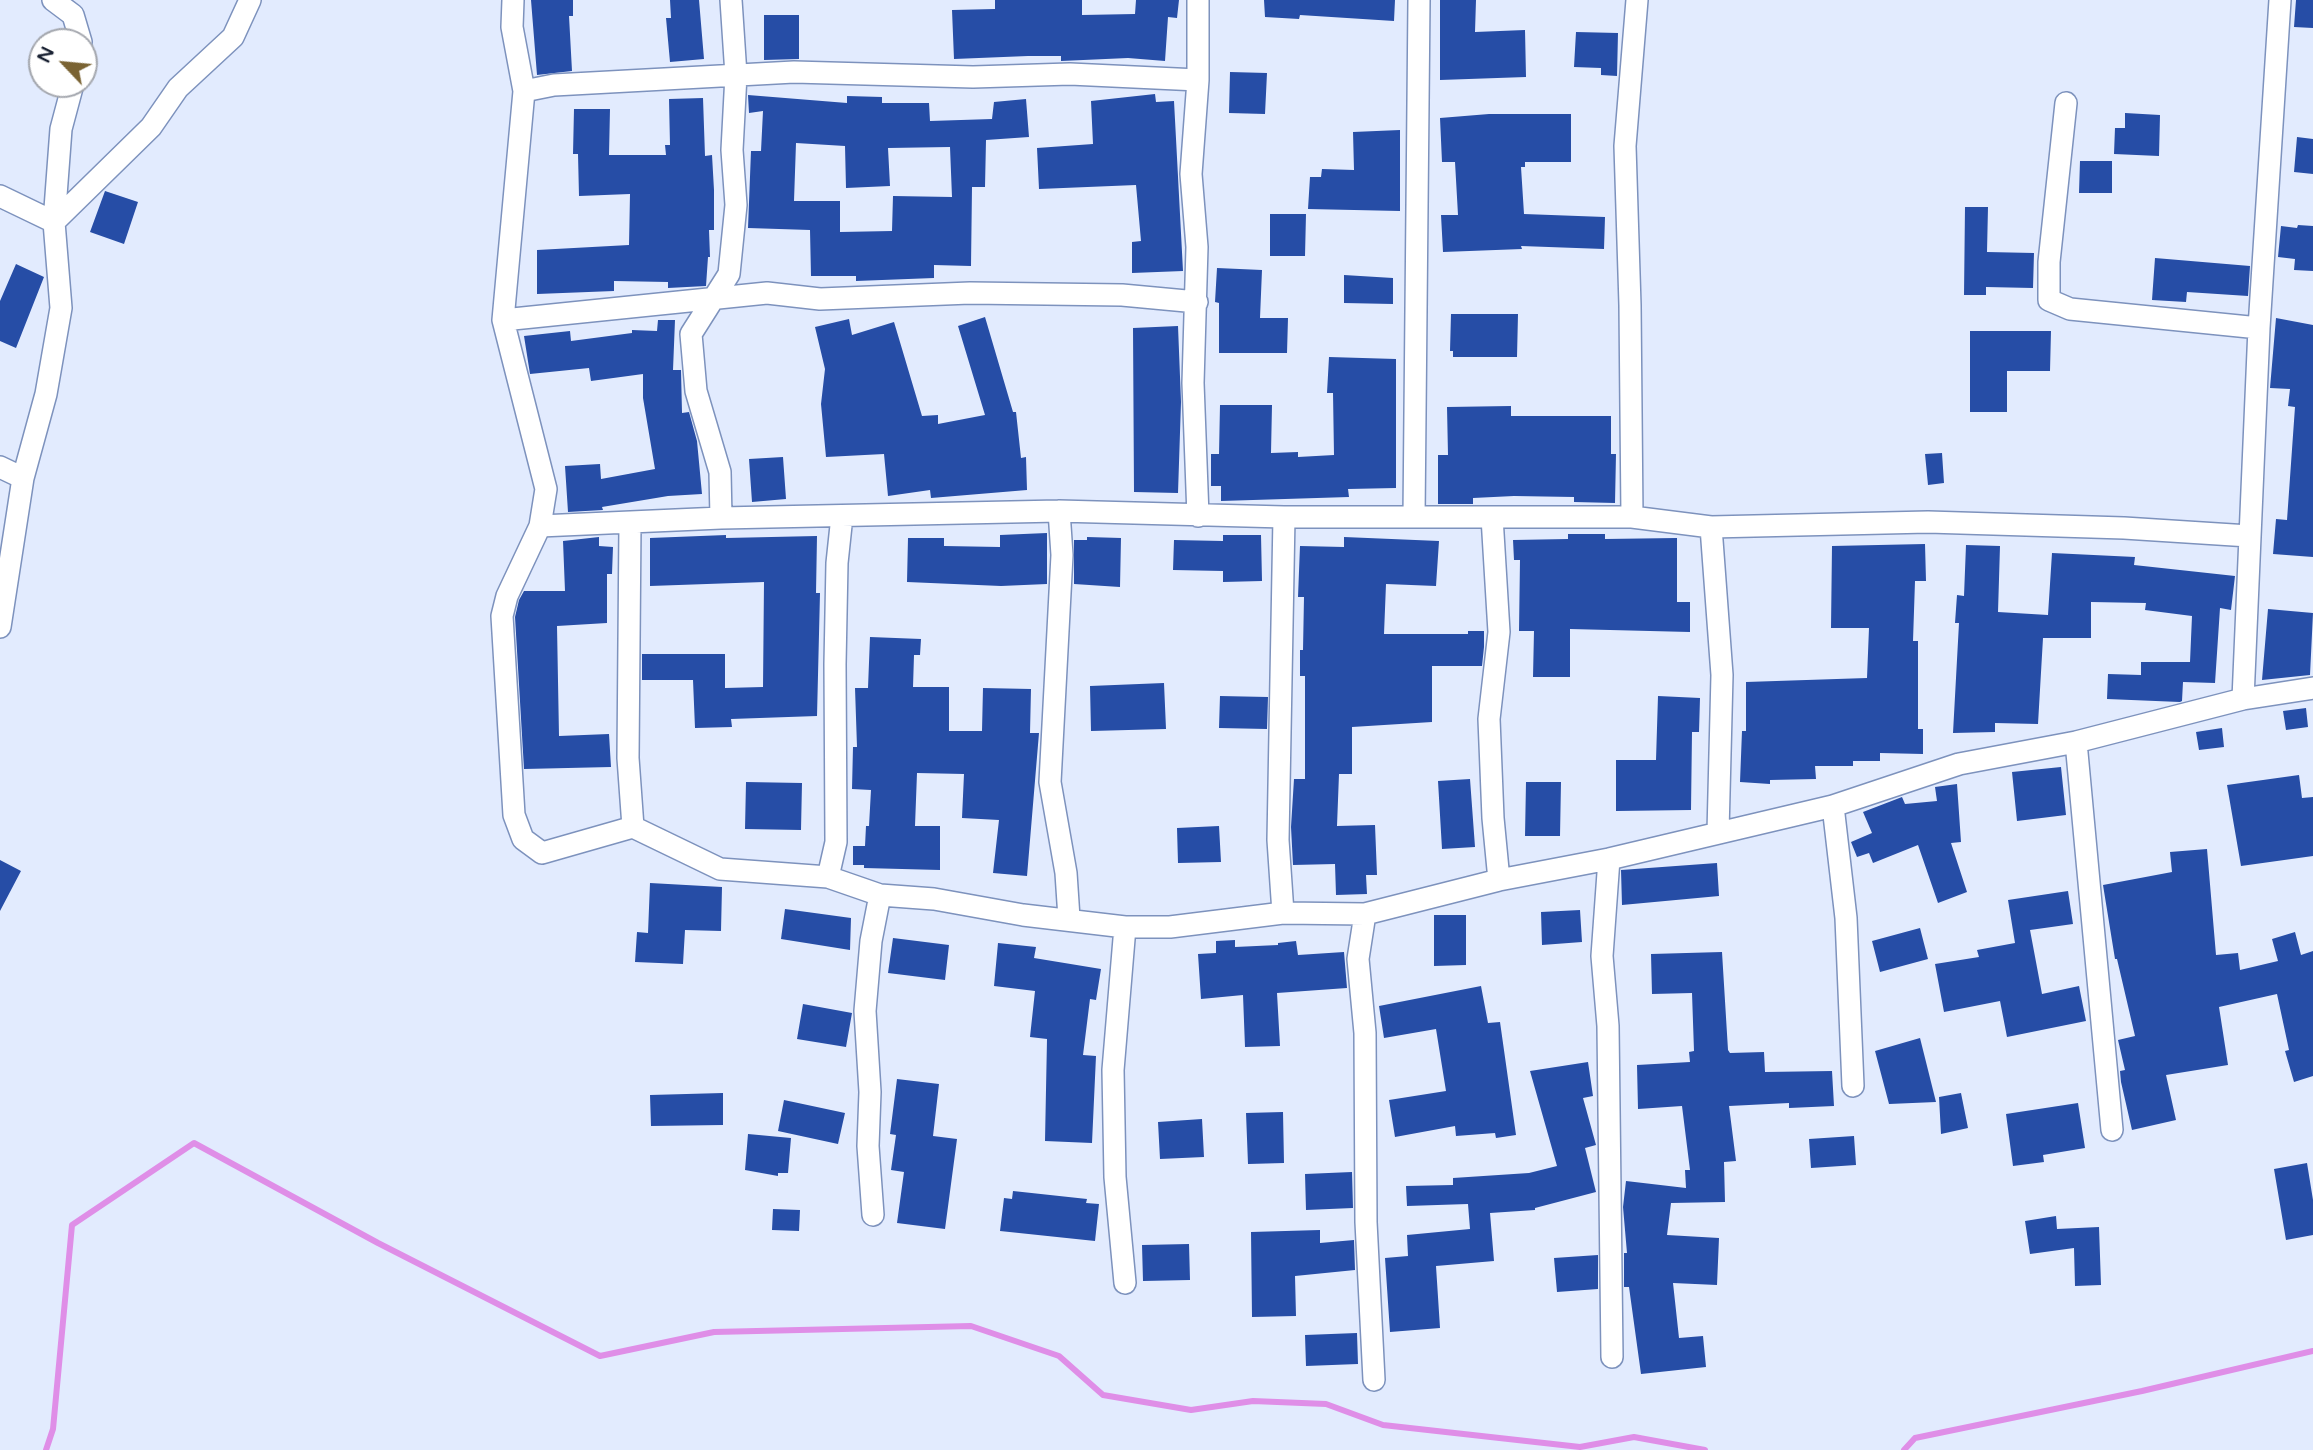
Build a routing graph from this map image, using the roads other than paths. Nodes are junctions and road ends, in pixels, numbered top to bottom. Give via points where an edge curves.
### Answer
1 (53, 0) edge
2 (250, 0) edge
3 (513, 0) edge
4 (731, 0) edge
5 (1198, 0) edge
6 (1419, 0) edge
7 (1637, 0) edge
8 (2280, 0) edge
9 (77, 28) edge
10 (737, 75) junction
11 (1198, 80) junction
12 (524, 91) junction
13 (69, 98) edge
14 (2066, 103) dead end
15 (0, 196) edge
16 (54, 222) junction
17 (712, 298) junction
18 (1197, 302) junction
19 (503, 320) junction
20 (2259, 328) junction
21 (0, 467) edge
22 (23, 478) junction
23 (1059, 511) junction
24 (842, 516) junction
25 (1198, 516) junction
26 (720, 517) junction
27 (1284, 517) junction
28 (1414, 517) junction
29 (1492, 517) junction
30 (1632, 517) junction
31 (630, 524) junction
32 (540, 526) junction
33 (1711, 527) junction
34 (2249, 536) junction
35 (0, 627) edge
36 (2313, 688) edge
37 (2243, 699) junction
38 (2076, 743) junction
39 (1833, 806) junction
40 (633, 827) junction
41 (1718, 832) junction
42 (1609, 859) junction
43 (828, 877) junction
44 (1499, 880) junction
45 (880, 895) junction
46 (1283, 913) junction
47 (1365, 914) junction
48 (1069, 918) junction
49 (1125, 927) junction
50 (1853, 1086) dead end
51 (2112, 1130) dead end
52 (873, 1215) dead end
53 (1125, 1283) dead end
54 (1612, 1357) dead end
55 (1374, 1380) dead end

1 - 9 street via 74,15
2 - 16 street via 233,37 178,88 151,127
3 - 12 street via 512,27
4 - 10 street
5 - 11 street
6 - 28 street
7 - 30 street via 1625,146
8 - 20 street
10 - 11 street via 1045,74
10 - 12 street via 554,85
10 - 17 street via 732,150 736,205 729,274
11 - 18 street via 1191,174
12 - 19 street
13 - 16 street via 61,129
14 - 20 street via 2049,300 2070,309
15 - 16 street
16 - 22 street via 61,308 46,394
17 - 18 street via 767,293 820,299 970,293 1122,295
17 - 19 street
17 - 26 street via 691,334 696,391 720,472
18 - 25 street via 1193,383
19 - 32 street via 546,489
20 - 34 street
21 - 22 street
22 - 35 street
23 - 24 street
23 - 25 street
23 - 48 street via 1062,555 1050,782
24 - 26 street
24 - 43 street via 837,563 836,842
25 - 27 street
26 - 31 street
27 - 28 street
27 - 46 street via 1278,841
28 - 29 street
29 - 30 street
29 - 44 street via 1499,632 1489,719
30 - 33 street
31 - 32 street
31 - 40 street via 628,758
32 - 40 street via 502,616 514,815 523,839 542,853
33 - 34 street via 1928,522
33 - 41 street via 1722,675
34 - 37 street
36 - 37 street
37 - 38 street
38 - 39 street via 1959,764
38 - 51 street
39 - 41 street
39 - 50 street via 1846,918
40 - 43 street via 719,869
41 - 42 street
42 - 44 street
42 - 54 street via 1602,956 1608,1026
43 - 45 street
44 - 47 street
45 - 48 street
45 - 52 street via 865,1011
46 - 47 street
46 - 49 street via 1170,927
47 - 55 street via 1358,959
48 - 49 street
49 - 53 street via 1113,1070 1115,1177

